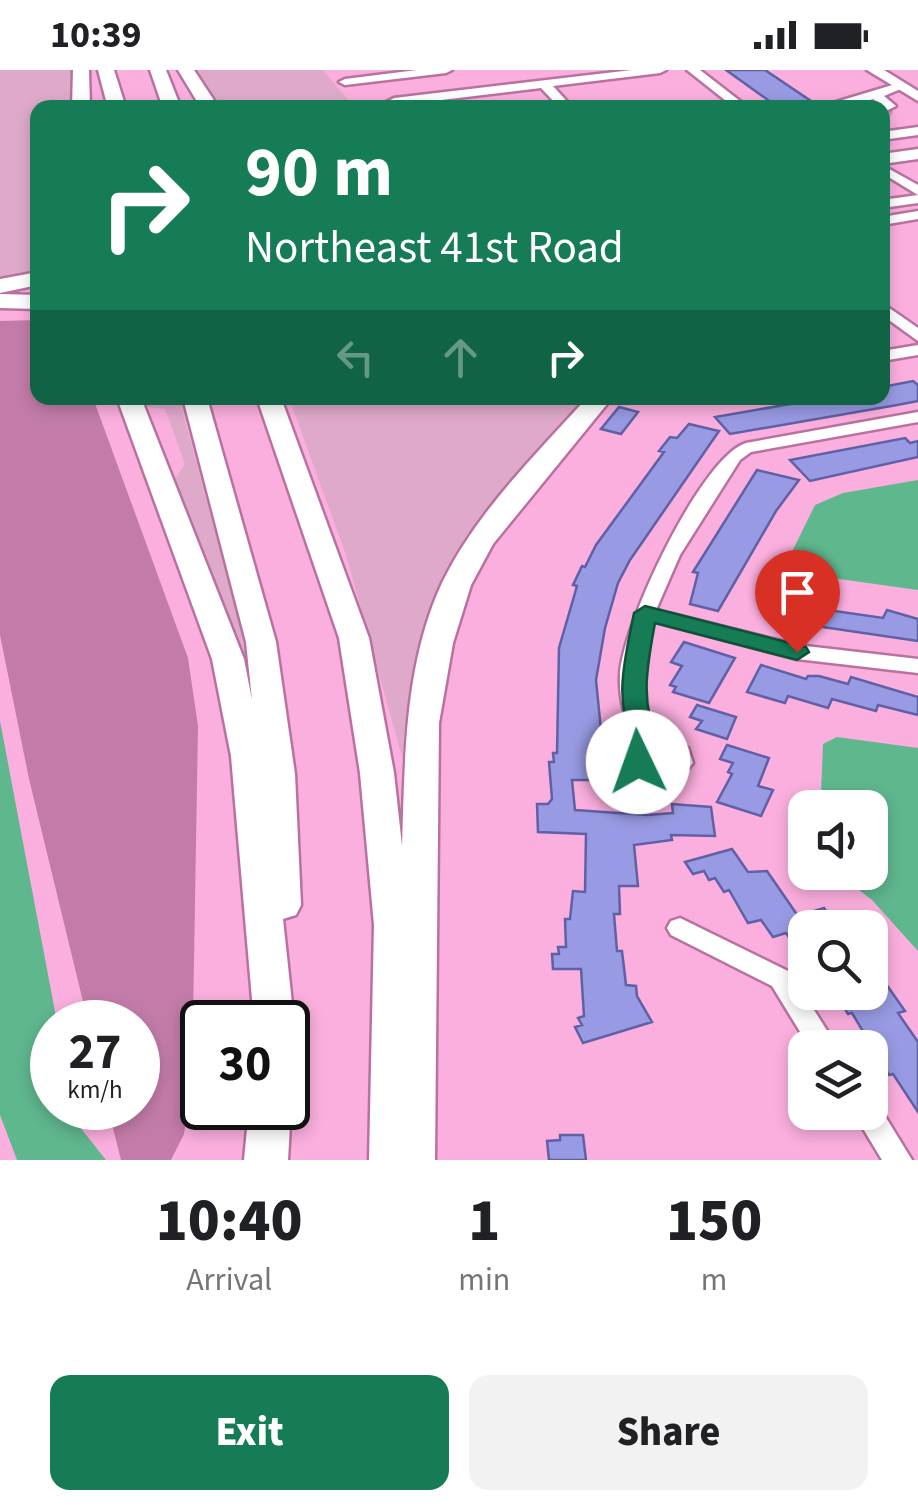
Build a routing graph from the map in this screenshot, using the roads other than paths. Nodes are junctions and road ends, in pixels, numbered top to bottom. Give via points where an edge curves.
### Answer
1 (81, 70) edge
2 (106, 70) edge
3 (158, 70) edge
4 (186, 70) edge
5 (334, 70) edge
6 (446, 70) edge
7 (660, 70) edge
8 (693, 70) edge
9 (874, 70) edge
10 (891, 70) edge
11 (345, 82) junction
12 (545, 84) junction
13 (912, 88) edge
14 (874, 94) junction
15 (355, 96) dead end
16 (82, 100) edge
17 (114, 100) edge
18 (169, 100) edge
19 (205, 100) edge
20 (411, 100) edge
21 (560, 100) edge
22 (733, 100) edge
23 (854, 100) edge
24 (882, 100) edge
25 (890, 116) edge
26 (915, 132) edge
27 (890, 135) edge
28 (918, 154) edge
29 (890, 159) edge
30 (918, 162) edge
31 (890, 167) edge
32 (890, 174) edge
33 (890, 193) edge
34 (915, 197) edge
35 (890, 202) edge
36 (918, 215) edge
37 (890, 220) edge
38 (30, 283) edge
39 (0, 288) edge
40 (30, 299) edge
41 (0, 300) edge
42 (890, 313) edge
43 (918, 336) edge
44 (918, 350) edge
45 (890, 355) edge
46 (131, 405) edge
47 (197, 405) edge
48 (271, 405) edge
49 (594, 405) edge
50 (918, 417) edge
51 (645, 613) junction
52 (918, 666) edge
53 (647, 745) dead end
54 (680, 928) dead end
55 (274, 1000) edge
56 (278, 1000) edge
57 (815, 1030) edge
58 (268, 1130) edge
59 (879, 1130) edge
60 (266, 1160) edge
61 (391, 1160) edge
62 (413, 1160) edge
63 (898, 1160) edge

1 - 16 highway
2 - 17 highway
3 - 18 highway
4 - 19 highway
5 - 11 street
6 - 11 street
7 - 12 street
8 - 22 street
9 - 13 main road
10 - 13 main road
11 - 15 street
12 - 20 street
12 - 21 street
13 - 14 street
14 - 23 street
14 - 24 street
25 - 26 street
26 - 27 street
28 - 29 main road
30 - 31 main road
32 - 34 street
33 - 34 street
34 - 35 street
36 - 37 street
38 - 39 highway
40 - 41 highway
42 - 43 street
44 - 45 street
46 - 55 highway via 228,659 248,756
47 - 56 highway via 261,642 278,774 284,924
48 - 61 highway via 354,638 377,773 393,926
49 - 62 highway via 511,500 464,569 433,658 423,723
50 - 51 street via 740,451 673,546
51 - 52 street via 782,649
51 - 53 street via 632,683 636,722
54 - 57 street via 782,979
58 - 60 highway
59 - 63 street

